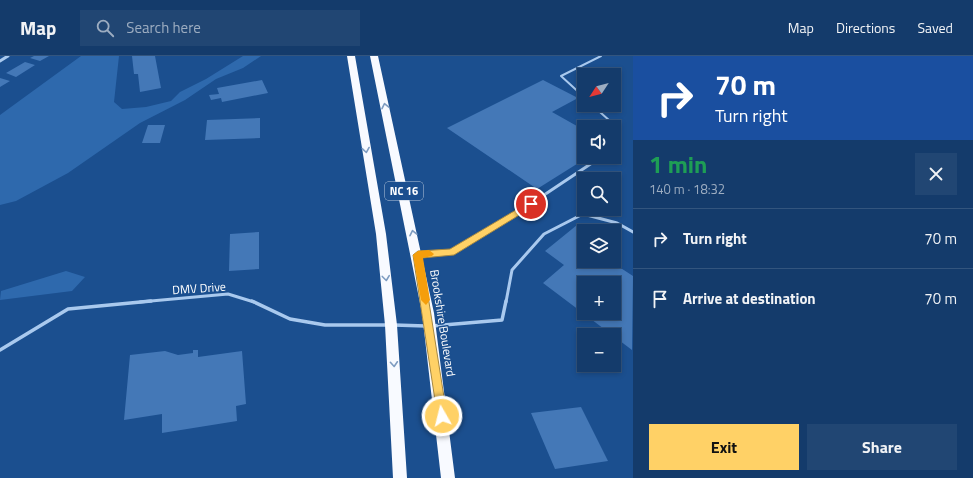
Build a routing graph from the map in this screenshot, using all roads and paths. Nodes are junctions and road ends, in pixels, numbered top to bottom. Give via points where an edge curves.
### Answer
1 (8, 56) edge
2 (351, 56) edge
3 (373, 56) edge
4 (601, 56) edge
5 (0, 60) edge
6 (577, 68) edge
7 (577, 68) edge
8 (577, 91) edge
9 (600, 112) edge
10 (609, 120) edge
11 (591, 164) edge
12 (633, 232) edge
13 (418, 255) junction
14 (391, 325) junction
15 (430, 326) junction
16 (0, 350) edge
17 (400, 478) edge
18 (448, 478) edge

1 - 5 street
2 -> 14 highway, NC 16 via 381,234
13 -> 3 highway, Brookshire Boulevard / NC 16
4 - 7 lane
6 - 8 lane via 561,76
9 - 10 lane
11 - 13 lane via 451,252
12 - 15 lane, DMV Drive via 617,223 583,214 544,234 512,270 502,320
13 - 15 highway, Brookshire Boulevard / NC 16
14 - 15 lane, DMV Drive
14 - 16 lane, DMV Drive via 325,325 290,320 254,302 228,294 68,309
14 -> 17 highway, NC 16
15 - 18 highway, Brookshire Boulevard / NC 16

